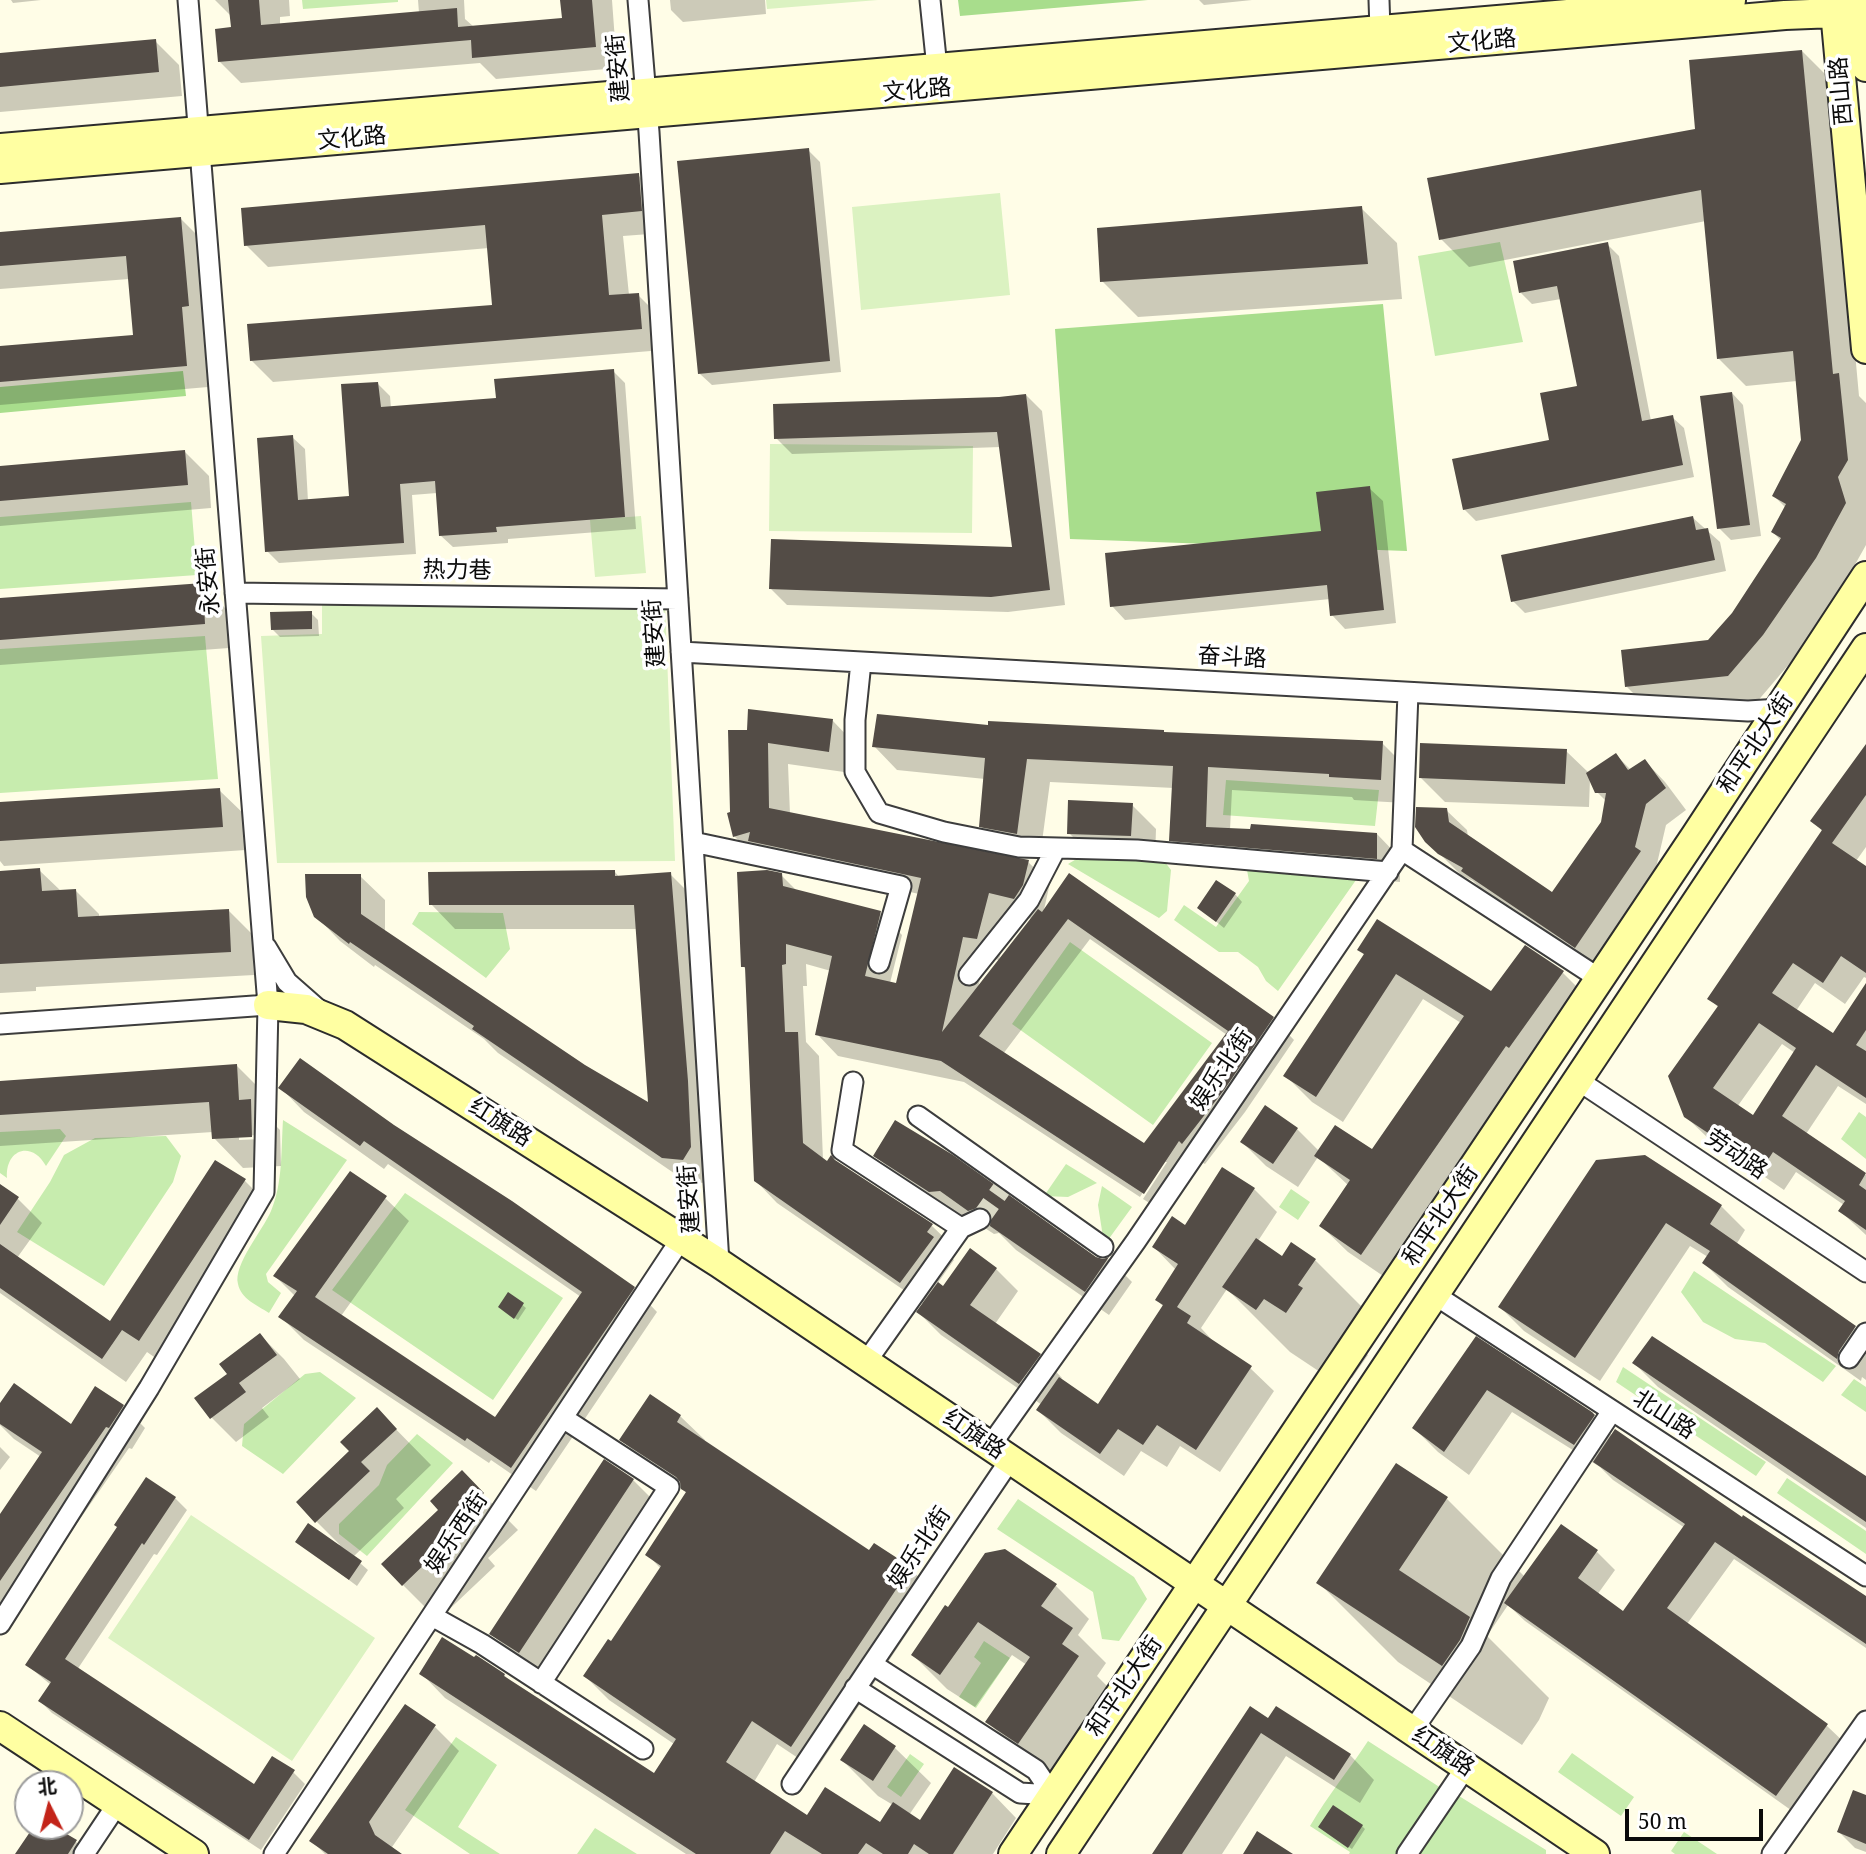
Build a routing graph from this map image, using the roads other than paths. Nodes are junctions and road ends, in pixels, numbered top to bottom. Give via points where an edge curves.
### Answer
1 (188, 0) edge
2 (638, 0) edge
3 (930, 0) edge
4 (1379, 0) edge
5 (1731, 0) edge
6 (1849, 6) edge
7 (1365, 38) junction
8 (1866, 67) edge
9 (937, 68) junction
10 (647, 104) junction
11 (199, 142) junction
12 (0, 148) edge
13 (0, 169) edge
14 (1866, 349) edge
15 (1866, 576) edge
16 (235, 593) junction
17 (678, 599) junction
18 (1866, 648) edge
19 (681, 652) junction
20 (861, 662) junction
21 (1408, 692) junction
22 (1780, 709) junction
23 (693, 842) junction
24 (1056, 848) junction
25 (1402, 850) junction
26 (1388, 872) junction
27 (262, 942) junction
28 (879, 963) dead end
29 (969, 975) dead end
30 (1600, 979) junction
31 (268, 1005) junction
32 (337, 1022) junction
33 (0, 1024) edge
34 (1579, 1081) junction
35 (853, 1082) dead end
36 (918, 1116) dead end
37 (980, 1219) tunnel mouth
38 (961, 1227) junction
39 (681, 1239) junction
40 (1103, 1247) dead end
41 (719, 1263) junction
42 (1866, 1272) edge
43 (1435, 1295) junction
44 (1866, 1333) edge
45 (1849, 1358) dead end
46 (866, 1362) junction
47 (1612, 1411) junction
48 (563, 1418) junction
49 (1000, 1453) junction
50 (1866, 1576) edge
51 (1194, 1583) junction
52 (1228, 1606) junction
53 (432, 1616) junction
54 (0, 1624) edge
55 (872, 1664) junction
56 (541, 1683) junction
57 (855, 1688) junction
58 (1866, 1721) edge
59 (0, 1726) edge
60 (1412, 1731) junction
61 (643, 1749) dead end
62 (1466, 1767) junction
63 (792, 1784) dead end
64 (1053, 1795) junction
65 (118, 1803) junction
66 (84, 1854) edge
67 (194, 1854) edge
68 (274, 1854) edge
69 (1013, 1854) edge
70 (1061, 1854) edge
71 (1407, 1854) edge
72 (1595, 1854) edge
73 (1772, 1854) edge

1 - 11 street, 永安街
2 - 10 street, 建安街
3 - 9 street
4 - 7 street
5 - 7 main road, 文化路
6 - 7 main road, 文化路
6 - 8 main road, 西山路
6 - 14 main road, 西山路
7 - 9 main road, 文化路
7 - 10 main road, 文化路
9 - 10 main road, 文化路
10 - 11 main road, 文化路
10 - 17 street, 建安街
11 - 12 main road, 文化路
11 - 13 main road, 文化路
11 - 16 street, 永安街
15 - 22 main road, 和平北大街
16 - 17 street, 热力巷
16 - 27 street, 永安街
17 - 19 street, 建安街
18 - 34 main road, 和平北大街
19 - 20 street, 奋斗路
19 - 23 street, 建安街
20 - 21 street, 奋斗路
20 - 24 street via 855,772 880,813 954,834 1020,847
21 - 22 street, 奋斗路
21 - 25 street
22 - 30 main road, 和平北大街
23 - 28 street via 901,887
23 - 41 street, 建安街
24 - 26 street via 1137,850
24 - 29 street via 1029,900
25 - 26 street, 娱乐北街
25 - 30 street
26 - 49 street, 娱乐北街 via 1136,1241
27 - 31 street, 永安街
27 - 32 street via 288,982
30 - 51 main road, 和平北大街
31 - 32 main road, 红旗路 via 306,1009
31 - 33 street
31 - 54 street, 永安街 via 264,1192 149,1388
32 - 39 main road, 红旗路
34 - 42 street, 劳动路
34 - 43 main road, 和平北大街
35 - 38 street via 842,1150
36 - 40 street
37 - 38 street
38 - 46 street
39 - 41 main road, 红旗路
39 - 48 street, 娱乐西街
41 - 46 main road, 红旗路
43 - 47 street, 北山路
43 - 52 main road, 和平北大街
44 - 45 street
46 - 49 main road, 红旗路
47 - 50 street, 北山路
47 - 60 street via 1501,1578 1471,1646
48 - 53 street, 娱乐西街
48 - 56 street via 669,1487
49 - 51 main road, 红旗路
49 - 55 street, 娱乐北街
51 - 52 main road, 红旗路
51 - 64 main road, 和平北大街
52 - 60 main road, 红旗路
52 - 70 main road, 和平北大街
53 - 56 street
53 - 68 street, 娱乐西街
55 - 57 street, 娱乐北街
55 - 64 street via 1036,1770
56 - 61 street
57 - 63 street, 娱乐北街
57 - 64 street via 1020,1793
58 - 73 street
59 - 65 main road
60 - 62 main road, 红旗路
62 - 71 street
62 - 72 main road, 红旗路
64 - 69 main road, 和平北大街
65 - 66 street
65 - 67 main road

